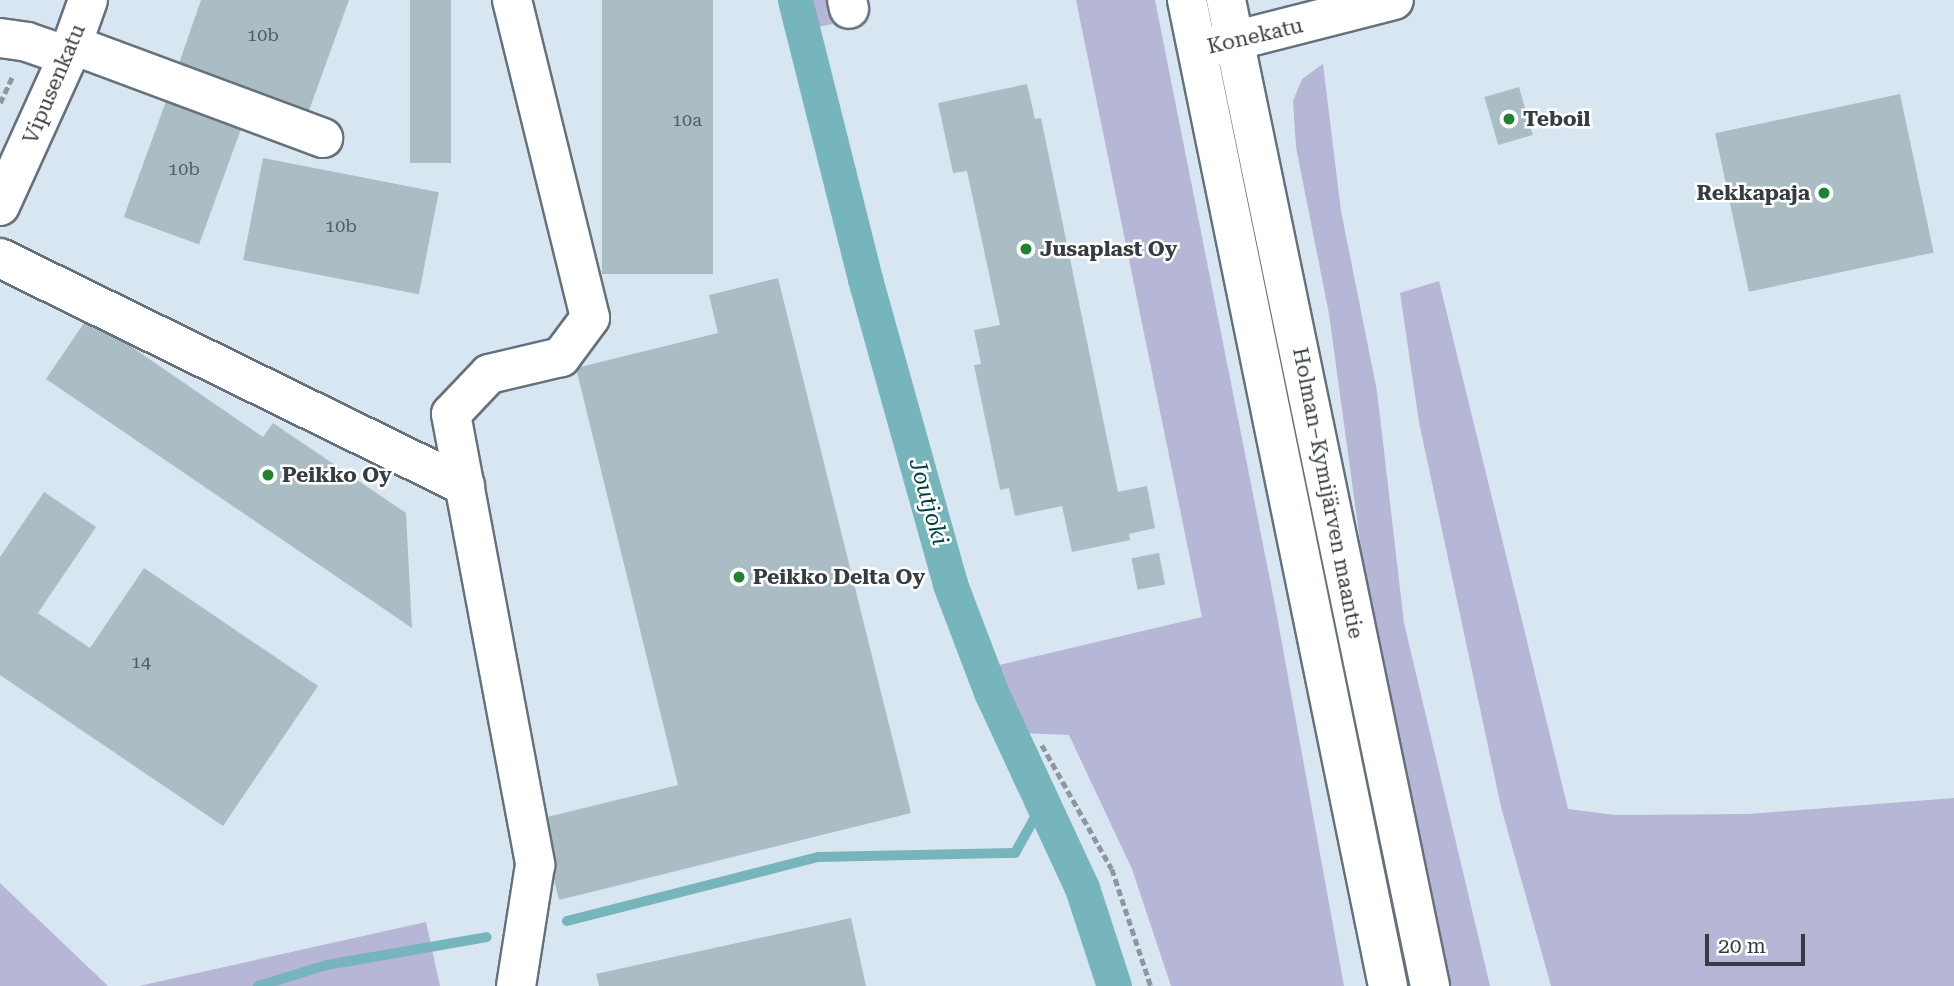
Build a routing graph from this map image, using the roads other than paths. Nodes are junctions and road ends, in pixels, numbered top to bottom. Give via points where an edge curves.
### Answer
1 (89, 0) edge
2 (512, 0) edge
3 (1186, 0) edge
4 (1226, 0) edge
5 (1394, 0) edge
6 (0, 38) edge
7 (1234, 43) junction
8 (1196, 50) junction
9 (71, 51) junction
10 (323, 138) dead end
11 (0, 206) edge
12 (0, 258) edge
13 (464, 486) junction
14 (516, 986) edge
15 (1388, 986) edge
16 (1430, 986) edge

1 - 9 main road, Vipusenkatu
2 - 13 main road via 590,318 561,357 489,374 451,414
3 - 8 main road, Holman–Kymijärven maantie
4 - 7 main road, Holman–Kymijärven maantie
5 - 7 main road, Konekatu
6 - 9 main road
7 - 8 main road, Konekatu
7 - 16 main road, Holman–Kymijärven maantie
8 - 15 main road, Holman–Kymijärven maantie
9 - 10 main road
9 - 11 main road, Vipusenkatu
12 - 13 main road
13 - 14 main road via 535,864

